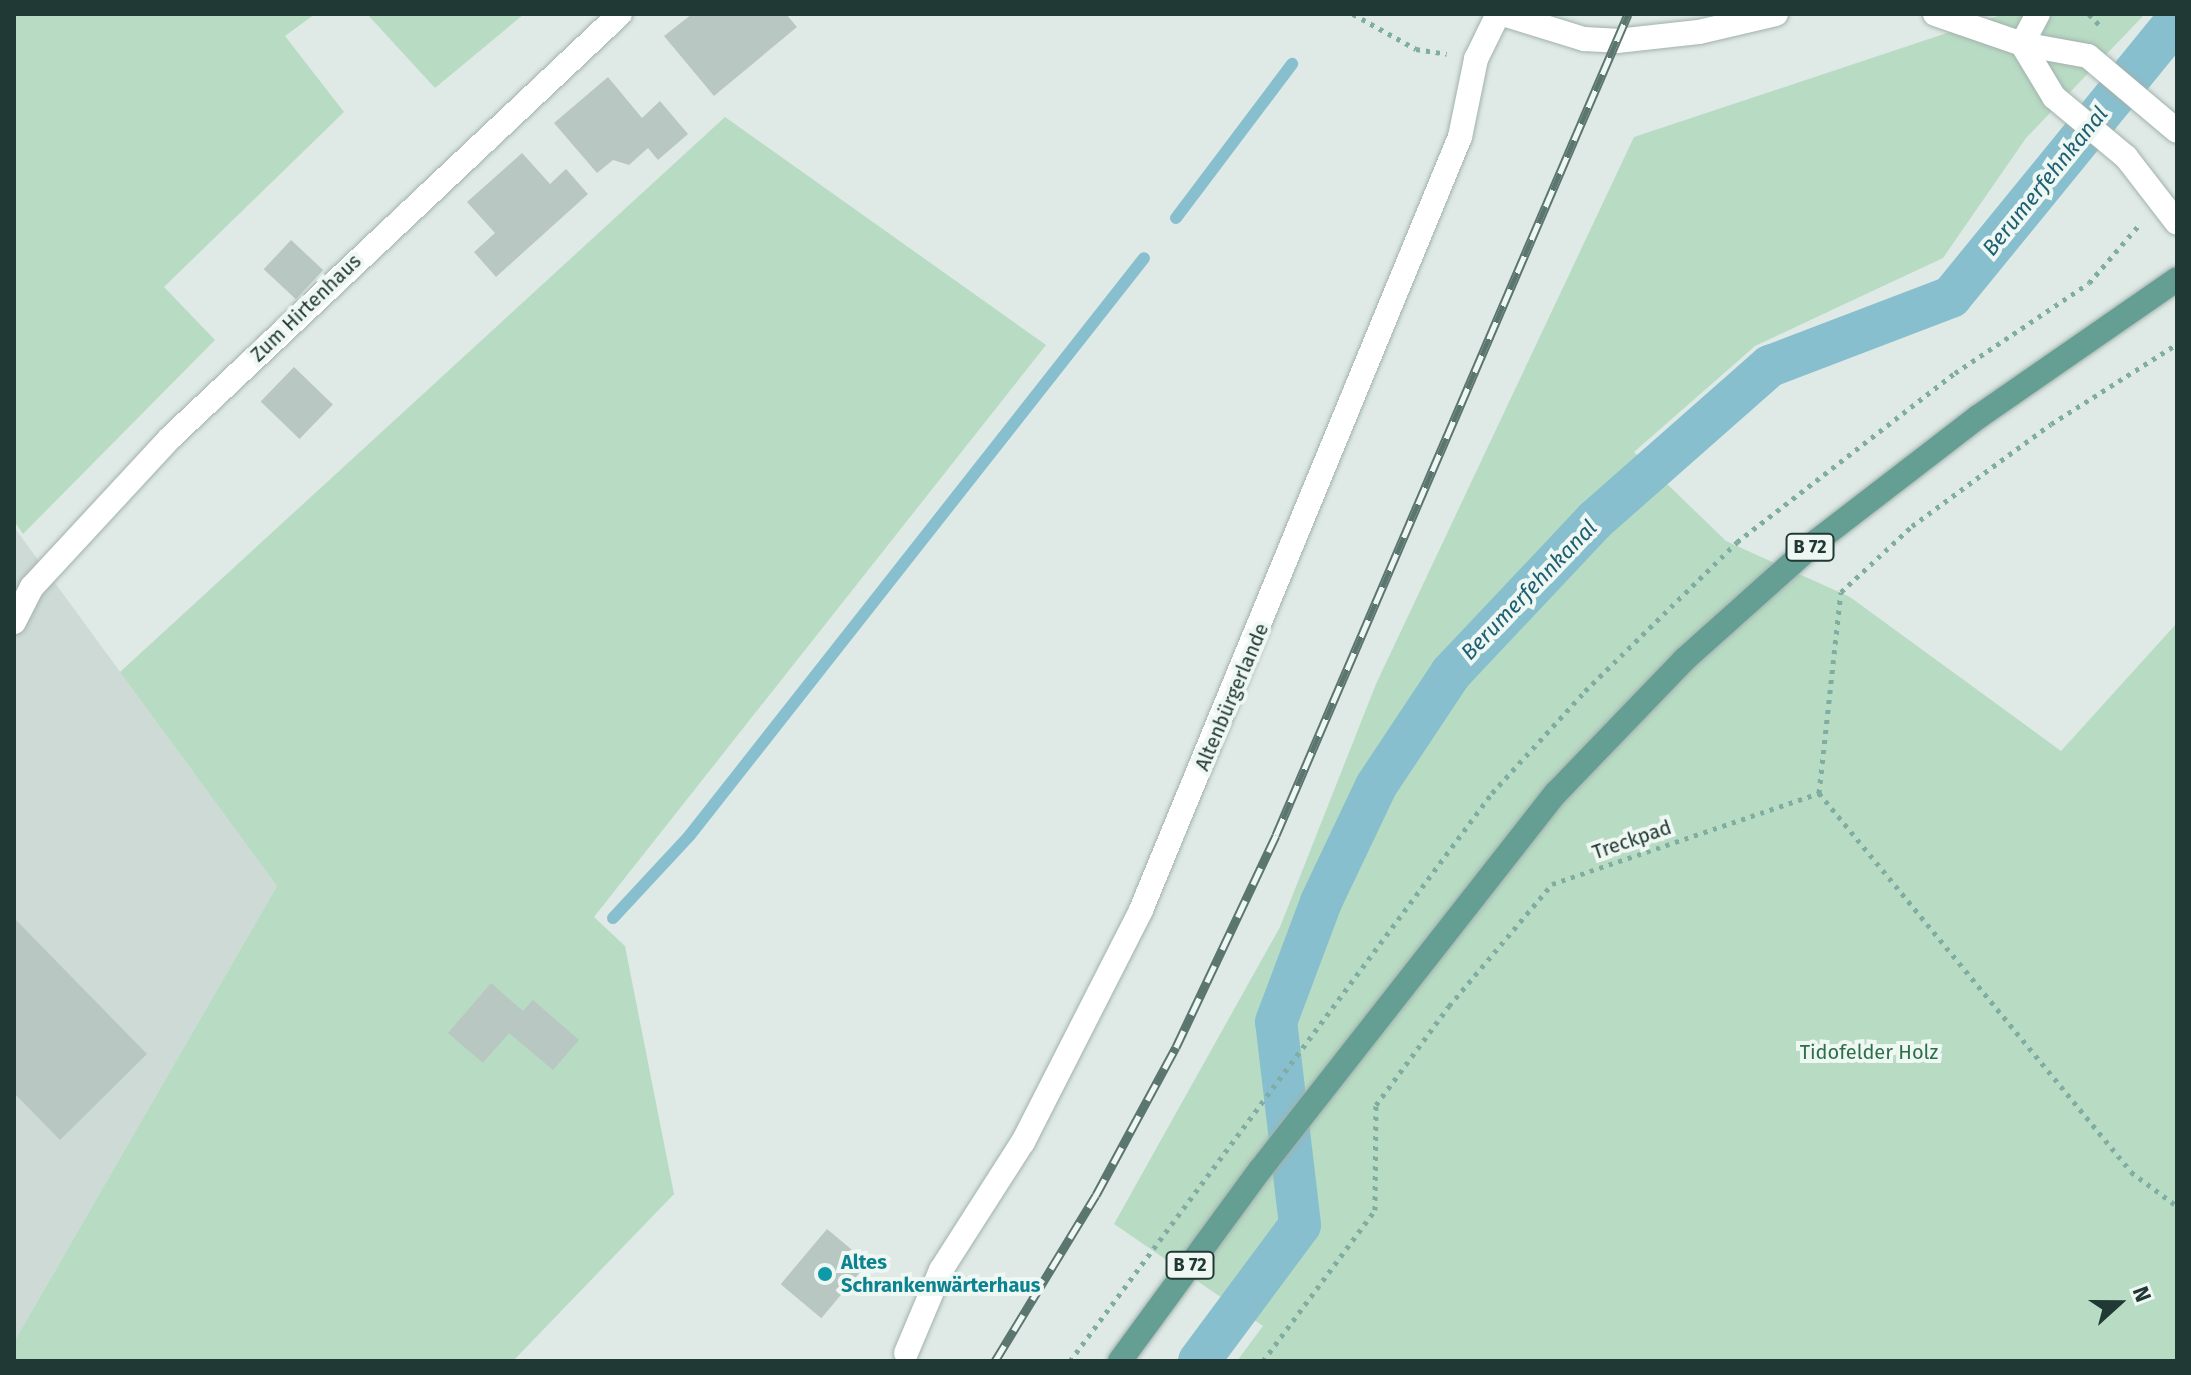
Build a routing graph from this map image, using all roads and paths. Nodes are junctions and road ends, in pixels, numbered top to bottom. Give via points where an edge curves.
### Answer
1 (620, 14) edge
2 (1353, 14) edge
3 (1500, 14) edge
4 (1776, 14) edge
5 (1935, 14) edge
6 (2038, 14) edge
7 (2022, 44) junction
8 (1476, 59) junction
9 (2168, 123) edge
10 (2177, 223) edge
11 (2177, 279) edge
12 (2177, 344) edge
13 (14, 622) edge
14 (1819, 793) junction
15 (1337, 1000) dead end
16 (2177, 1206) edge
17 (906, 1353) dead end
18 (1070, 1361) edge
19 (1120, 1361) edge
20 (1263, 1361) edge

1 - 13 street, Zum Hirtenhaus via 170,438 32,587
2 - 8 path via 1416,49
3 - 4 street via 1584,39 1617,41 1699,32
3 - 8 street, Altenbürgerlande
5 - 7 street
6 - 7 street
7 - 9 street via 2088,56
7 - 10 street via 2054,97 2126,157
8 - 17 street, Altenbürgerlande via 1455,151 1141,910 1023,1142 941,1270
11 - 19 main road, B 72 via 1978,417 1817,541 1685,659 1556,793 1260,1170
12 - 14 path via 2051,424 1912,526 1841,592
14 - 16 path via 2131,1172
14 - 20 path, Treckpad via 1552,884 1449,1006 1376,1105 1375,1210
15 - 18 path

